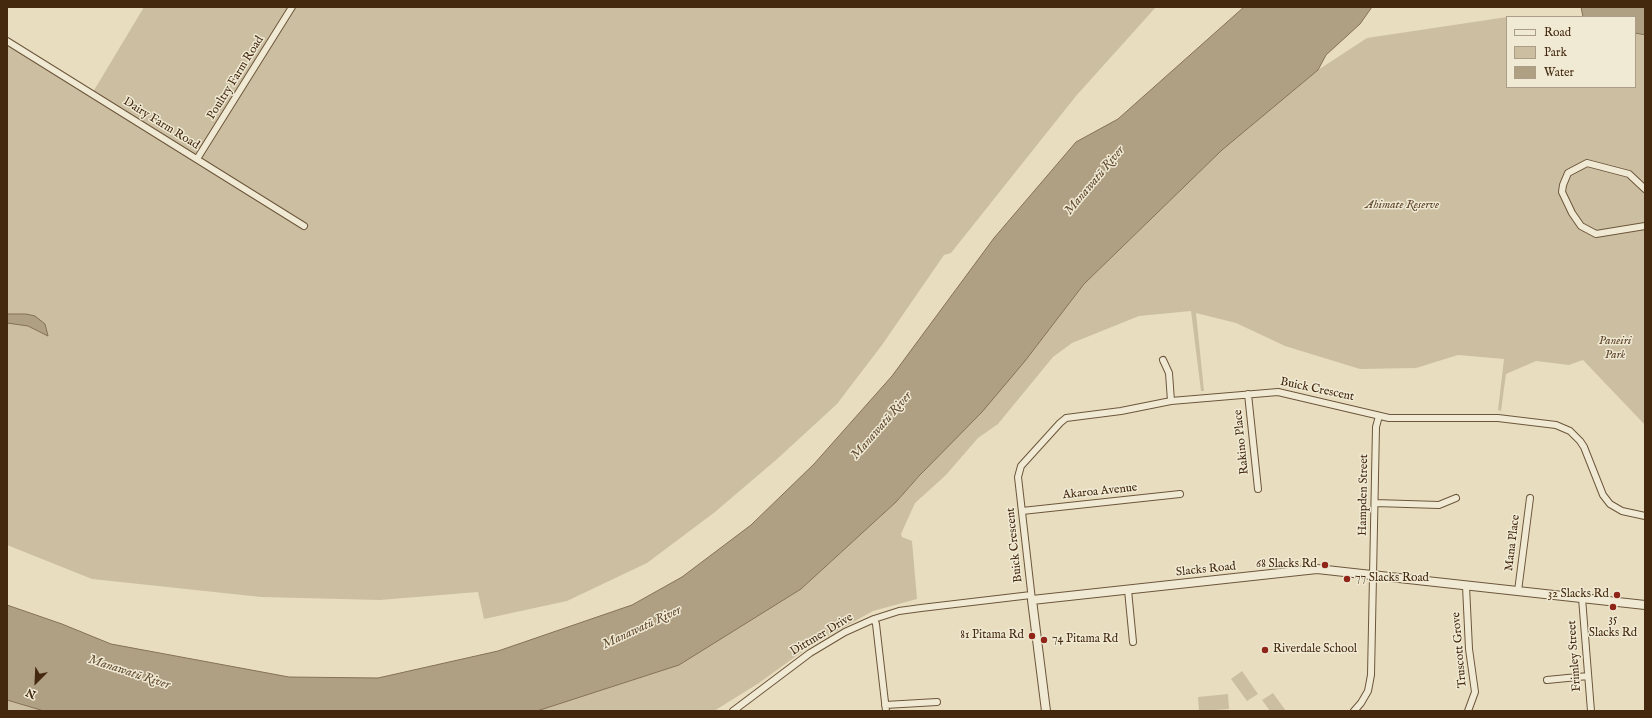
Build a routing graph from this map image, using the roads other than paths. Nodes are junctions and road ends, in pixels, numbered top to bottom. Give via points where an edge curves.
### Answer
1 (292, 7) edge
2 (7, 41) edge
3 (197, 159) junction
4 (1645, 188) edge
5 (304, 226) dead end
6 (1645, 226) edge
7 (1163, 360) dead end
8 (1248, 394) junction
9 (1171, 401) junction
10 (1379, 416) junction
11 (1258, 489) dead end
12 (1180, 494) dead end
13 (1456, 498) dead end
14 (1530, 498) dead end
15 (1375, 503) junction
16 (1022, 511) junction
17 (1645, 516) edge
18 (1373, 575) junction
19 (1466, 586) junction
20 (1128, 590) junction
21 (1518, 591) junction
22 (1032, 598) junction
23 (1582, 598) junction
24 (1645, 605) edge
25 (874, 619) junction
26 (1133, 642) dead end
27 (1588, 676) junction
28 (1547, 680) dead end
29 (937, 702) dead end
30 (885, 708) edge
31 (733, 711) edge
32 (1046, 711) edge
33 (1354, 711) edge
34 (1468, 711) edge
35 (1591, 711) edge

1 - 3 street, Poultry Farm Road
2 - 3 street, Dairy Farm Road
3 - 5 street, Dairy Farm Road
4 - 6 street via 1629,174 1587,164 1568,173 1562,192 1581,226 1596,234
7 - 9 street via 1169,373
8 - 9 street, Buick Crescent
8 - 10 street, Buick Crescent via 1285,393
8 - 11 street, Rakino Place
9 - 16 street, Buick Crescent via 1064,420 1019,469
10 - 15 street, Hampden Street via 1376,427
10 - 17 street, Buick Crescent via 1415,419 1498,418 1563,427 1584,447 1603,494 1610,504 1622,511
12 - 16 street, Akaroa Avenue
13 - 15 street via 1438,505
14 - 21 street, Mana Place
15 - 18 street, Hampden Street
16 - 22 street, Buick Crescent
18 - 19 street, Slacks Road
18 - 20 street, Slacks Road via 1317,569
18 - 33 street, Hampden Street via 1371,675 1368,691
19 - 21 street, Slacks Road
19 - 34 street, Truscott Grove via 1469,648 1475,692
20 - 22 street, Slacks Road
20 - 26 street
21 - 23 street, Slacks Road
22 - 25 street, Dittmer Drive via 921,608 899,611
22 - 32 street
23 - 24 street, Slacks Road
23 - 27 street, Frimley Street
25 - 30 street
25 - 31 street, Dittmer Drive via 845,632 810,653
27 - 28 street
27 - 35 street, Frimley Street
29 - 30 street

